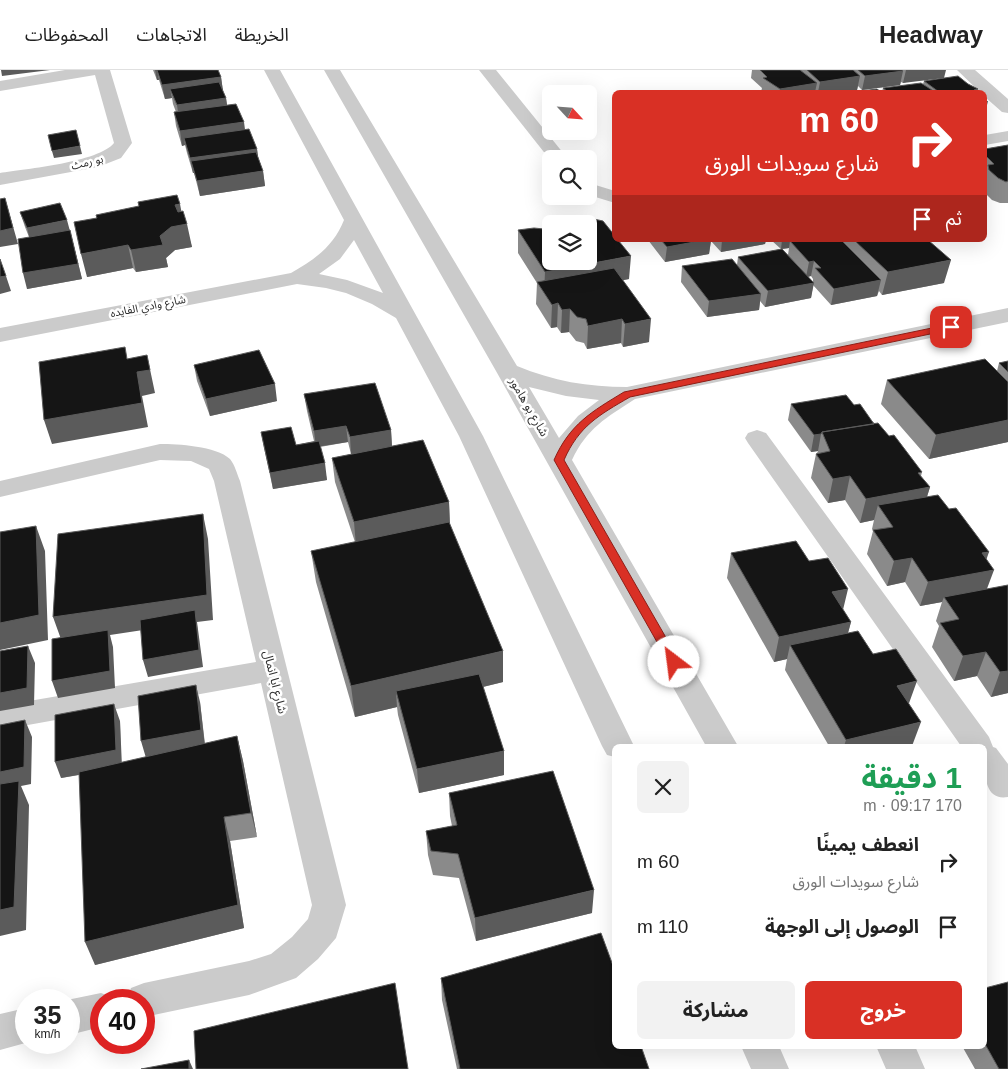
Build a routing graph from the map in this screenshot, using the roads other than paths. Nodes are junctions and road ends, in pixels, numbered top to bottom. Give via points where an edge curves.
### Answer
1 (95, 70) edge
2 (102, 70) edge
3 (272, 70) edge
4 (332, 70) edge
5 (487, 70) edge
6 (965, 70) edge
7 (0, 86) edge
8 (1008, 108) edge
9 (1008, 136) edge
10 (987, 140) edge
11 (552, 150) edge
12 (0, 179) edge
13 (597, 191) edge
14 (612, 196) edge
15 (354, 219) junction
16 (297, 278) junction
17 (405, 314) junction
18 (1008, 315) edge
19 (0, 335) edge
20 (508, 370) junction
21 (627, 394) junction
22 (757, 438) dead end
23 (559, 460) junction
24 (0, 489) edge
25 (272, 670) junction
26 (0, 718) edge
27 (617, 744) edge
28 (721, 744) edge
29 (977, 744) edge
30 (987, 761) edge
31 (999, 786) edge
32 (155, 998) edge
33 (15, 1029) edge
34 (0, 1032) edge
35 (761, 1049) edge
36 (896, 1049) edge
37 (770, 1069) edge
38 (906, 1069) edge

1 - 7 street
2 - 12 street, بو رمث via 123,143 115,154 91,163
3 - 15 street
4 - 20 street, شارع بو هامور
5 - 11 street
6 - 8 street
9 - 10 street
13 - 14 street
15 - 16 street, شارع وادي الفايده via 344,244
15 - 17 street
16 - 17 street, شارع وادي الفايده via 318,279 358,289
16 - 19 street, شارع وادي الفايده
17 - 27 street via 471,436
18 - 21 street
20 - 21 street via 558,389
20 - 23 street, شارع بو هامور
21 - 23 street via 591,416 577,429
22 - 29 street
23 - 28 street, شارع بو هامور
24 - 25 street, شارع ابا انمال via 160,452 182,451 203,455 220,464 227,481
25 - 26 street
25 - 32 street, شارع ابا انمال via 328,904 323,927 306,948 283,966 249,978
30 - 31 street
33 - 34 street
35 - 37 street
36 - 38 street

